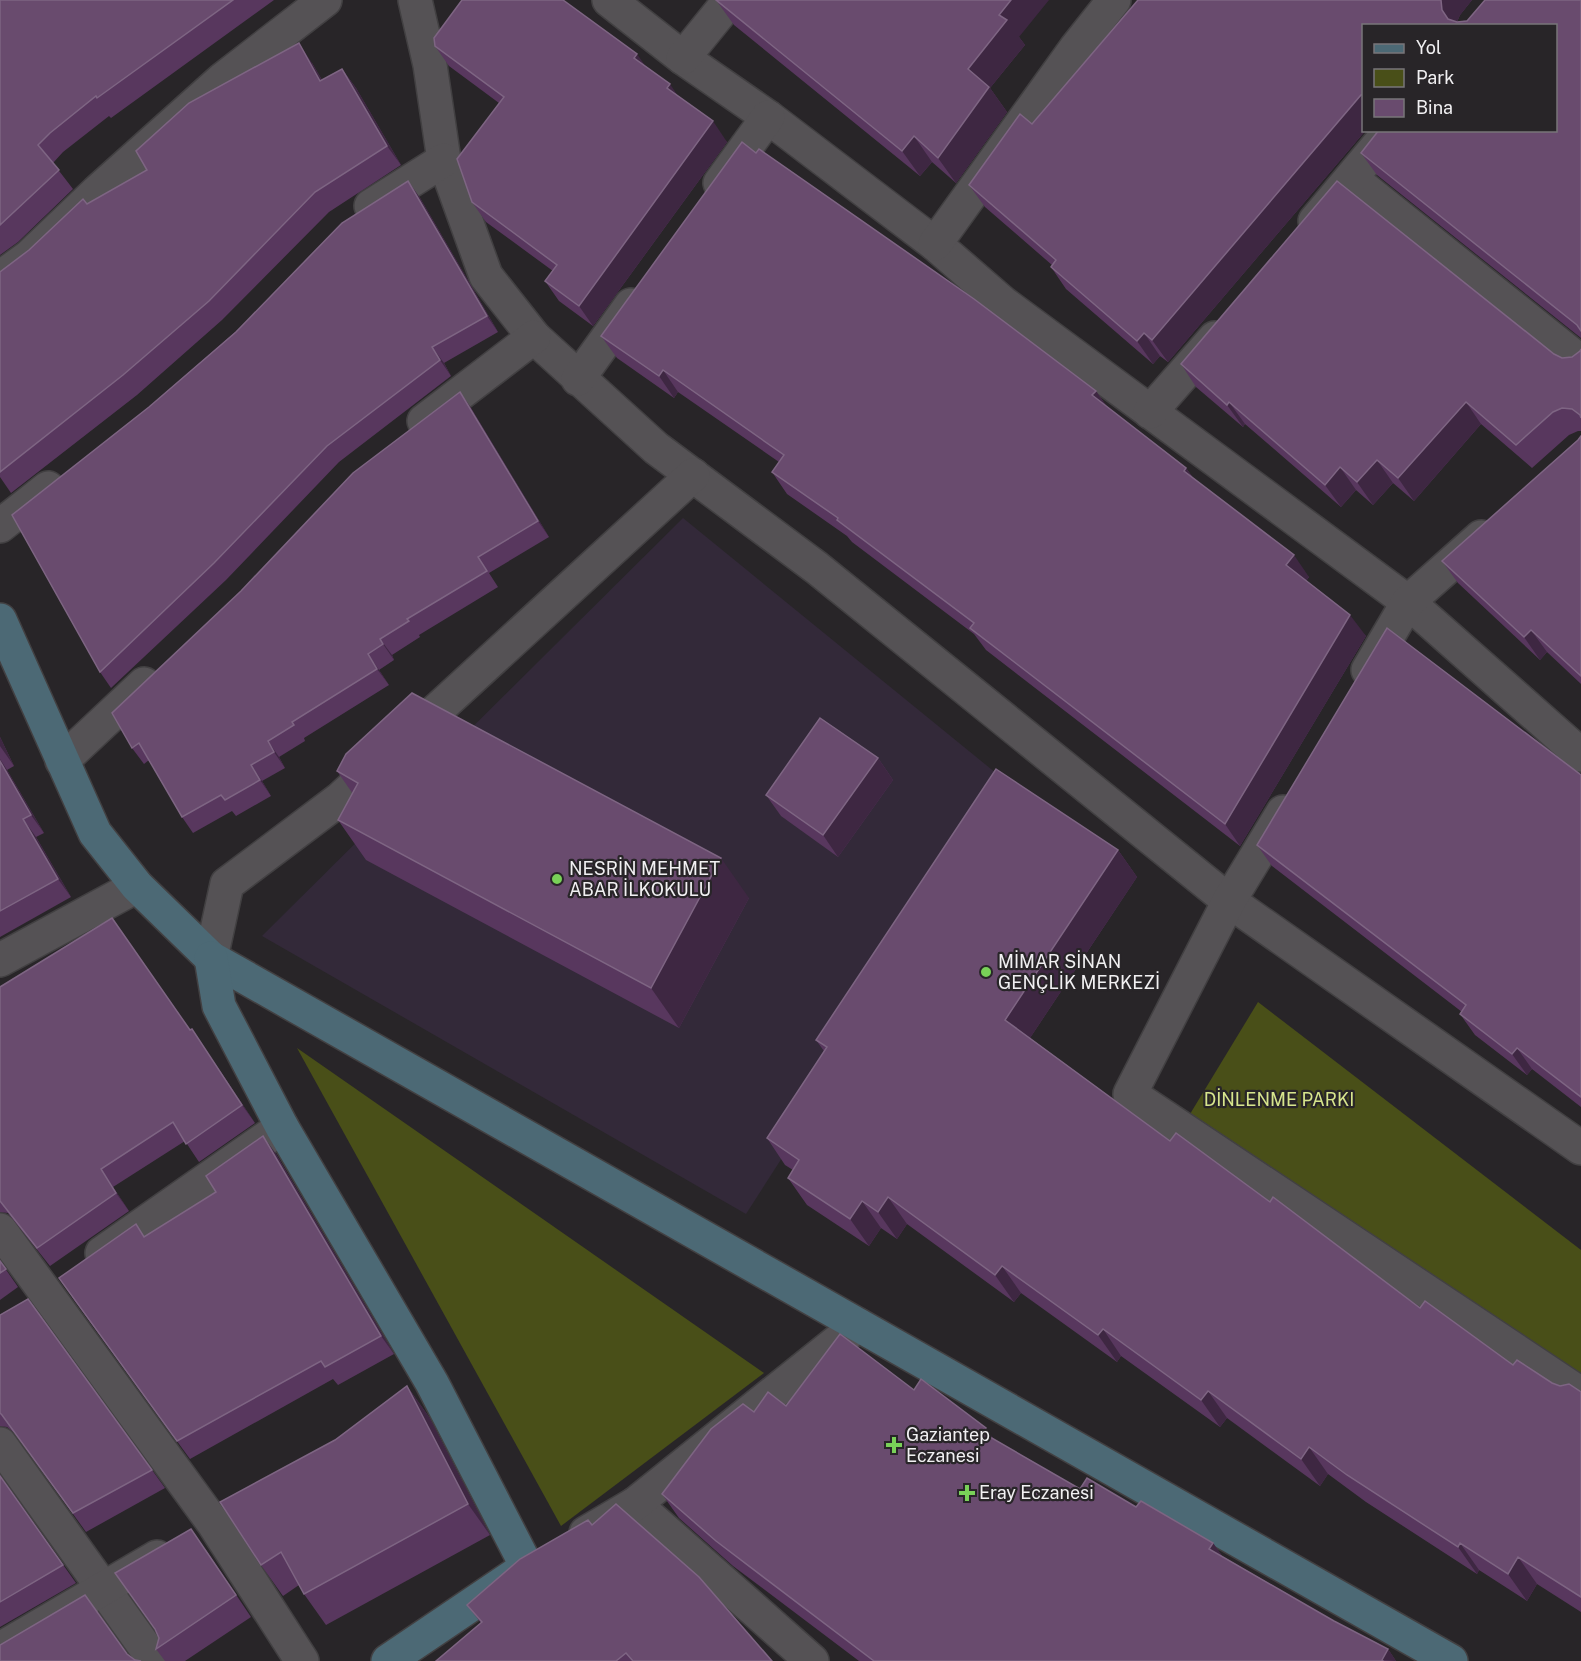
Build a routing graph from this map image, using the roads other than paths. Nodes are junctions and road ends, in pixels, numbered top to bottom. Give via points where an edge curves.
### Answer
1 (325, 0) edge
2 (415, 0) edge
3 (609, 0) edge
4 (730, 0) edge
5 (1114, 0) edge
6 (683, 58) junction
7 (768, 117) junction
8 (1389, 132) edge
9 (444, 160) junction
10 (1352, 179) junction
11 (704, 204) edge
12 (342, 225) edge
13 (1298, 242) edge
14 (935, 244) junction
15 (0, 278) edge
16 (648, 282) edge
17 (1235, 314) edge
18 (534, 337) junction
19 (1581, 362) edge
20 (578, 379) junction
21 (1150, 412) junction
22 (398, 440) edge
23 (75, 467) edge
24 (693, 475) junction
25 (1503, 518) edge
26 (0, 526) edge
27 (1408, 602) junction
28 (0, 621) edge
29 (164, 665) edge
30 (1353, 695) edge
31 (1581, 755) edge
32 (62, 761) junction
33 (1297, 788) edge
34 (137, 886) junction
35 (1229, 901) junction
36 (211, 958) junction
37 (0, 960) edge
38 (282, 1127) junction
39 (1581, 1148) edge
40 (0, 1230) edge
41 (31, 1302) junction
42 (858, 1325) junction
43 (432, 1383) junction
44 (1581, 1394) edge
45 (402, 1402) edge
46 (0, 1444) edge
47 (244, 1504) edge
48 (635, 1504) junction
49 (214, 1524) junction
50 (527, 1567) junction
51 (104, 1589) junction
52 (0, 1649) edge
53 (155, 1661) edge
54 (302, 1661) edge
55 (388, 1661) edge
56 (812, 1661) edge
57 (1451, 1661) edge

1 - 15 street via 223,79 30,256
2 - 9 street via 430,65
3 - 6 street
4 - 6 street
5 - 14 street
6 - 7 street
7 - 11 street
7 - 14 street
8 - 10 street
9 - 12 street
9 - 18 street via 486,276
10 - 13 street
10 - 19 street
14 - 21 street via 1003,303
16 - 20 street
17 - 21 street
18 - 20 street
18 - 22 street
20 - 24 street
21 - 27 street
23 - 26 street
24 - 35 street via 817,568
24 - 36 street via 340,799 227,884
25 - 27 street
27 - 30 street
27 - 31 street
28 - 32 street
29 - 32 street
32 - 34 street via 95,833
33 - 35 street
34 - 36 street
34 - 37 street
35 - 39 street
35 - 44 street via 1130,1094
36 - 38 street via 219,1006
36 - 42 street
38 - 41 street
38 - 43 street
40 - 41 street
41 - 49 street
42 - 48 street
42 - 57 street
43 - 45 street
43 - 50 street
46 - 51 street
47 - 49 street
48 - 50 street
48 - 56 street
49 - 51 street
49 - 54 street
50 - 55 street
51 - 52 street
51 - 53 street

